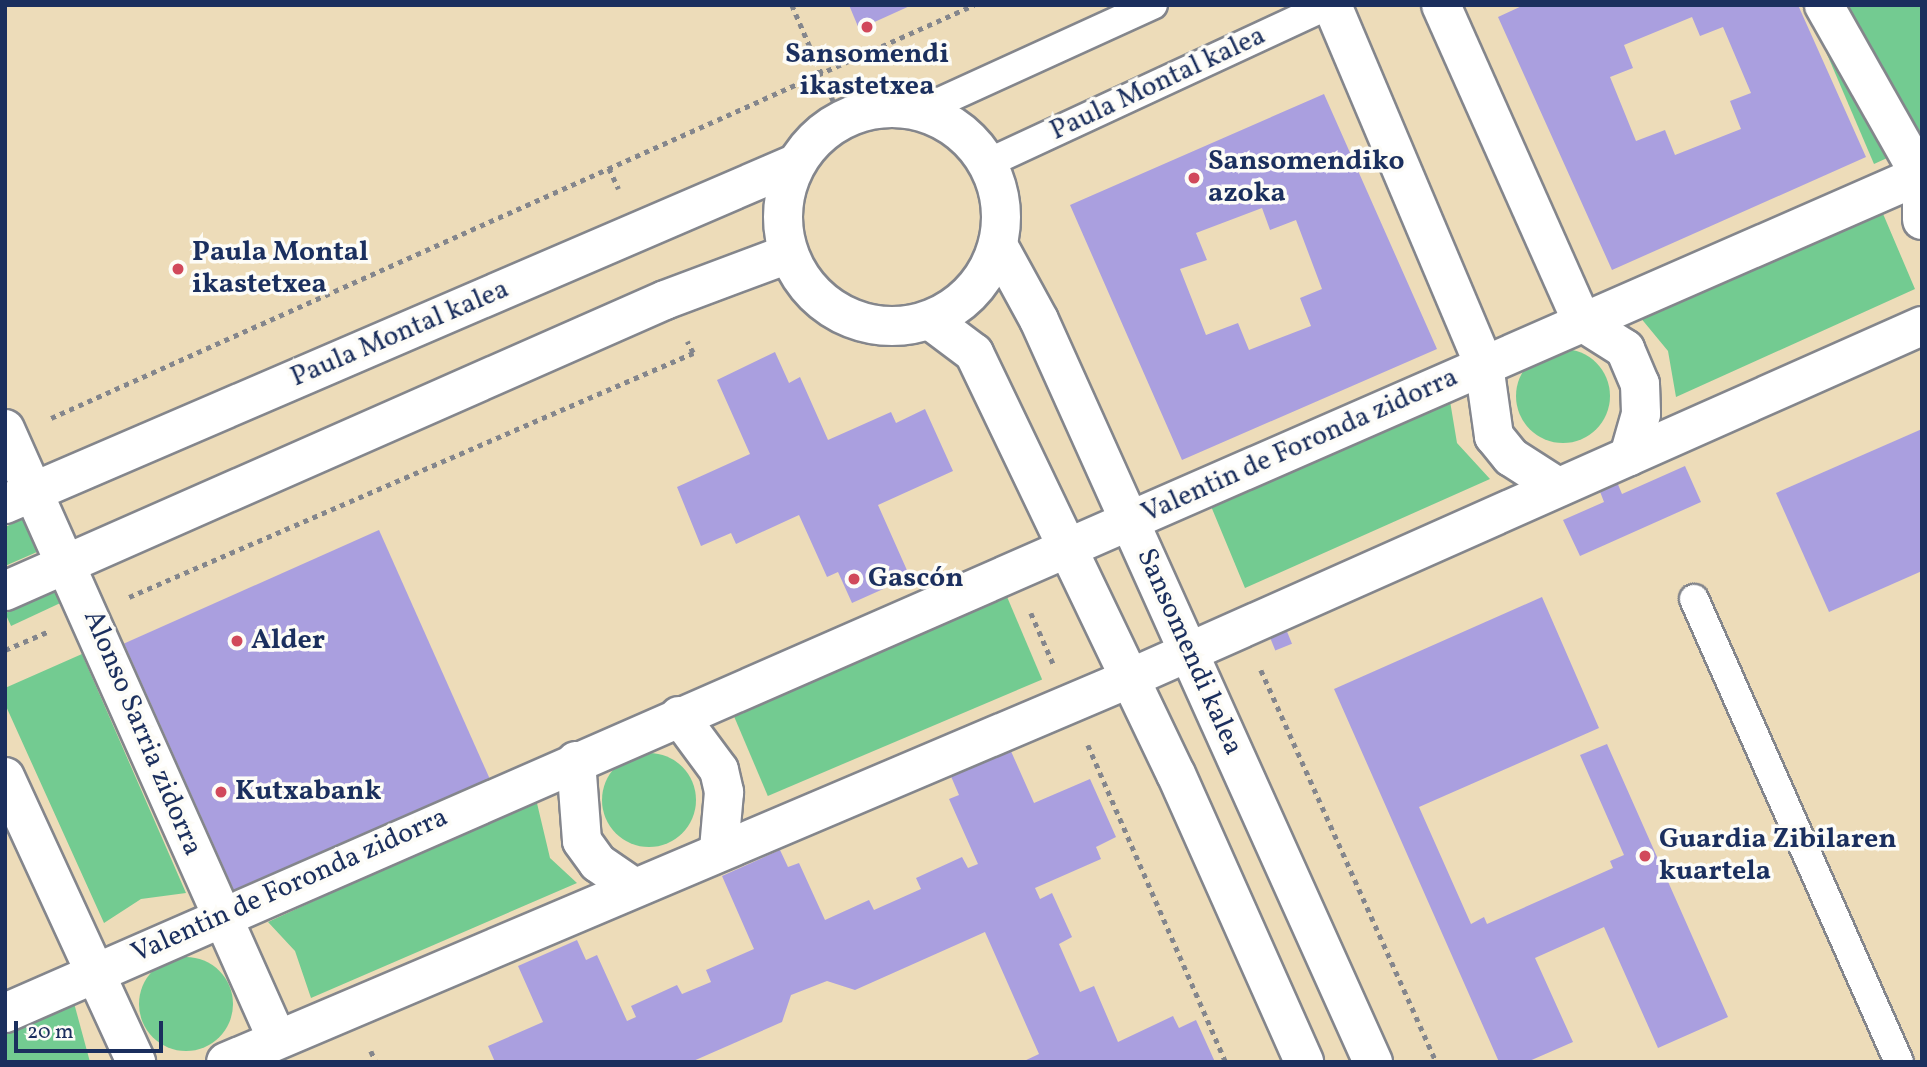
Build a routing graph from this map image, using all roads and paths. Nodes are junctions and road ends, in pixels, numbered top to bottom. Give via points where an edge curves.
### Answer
1 (792, 5) edge
2 (974, 5) edge
3 (1153, 5) edge
4 (1330, 5) edge
5 (1441, 5) edge
6 (1824, 5) edge
7 (821, 73) junction
8 (920, 111) junction
9 (841, 120) junction
10 (988, 163) junction
11 (795, 164) junction
12 (1921, 173) edge
13 (1922, 220) edge
14 (998, 245) junction
15 (788, 254) junction
16 (930, 320) junction
17 (1582, 322) junction
18 (1922, 326) edge
19 (1484, 365) junction
20 (7, 433) edge
21 (1629, 456) junction
22 (1558, 487) junction
23 (19, 498) edge
24 (1130, 520) junction
25 (1063, 549) junction
26 (69, 562) junction
27 (1012, 571) junction
28 (5, 591) edge
29 (1695, 599) dead end
30 (1242, 628) junction
31 (1188, 652) junction
32 (1126, 680) junction
33 (1070, 703) junction
34 (679, 716) junction
35 (576, 761) junction
36 (5, 777) edge
37 (719, 849) junction
38 (633, 887) junction
39 (221, 917) junction
40 (91, 974) junction
41 (5, 1013) edge
42 (277, 1039) junction
43 (136, 1062) edge
44 (226, 1062) edge
45 (1226, 1062) edge
46 (1304, 1062) edge
47 (1373, 1062) edge
48 (1436, 1062) edge
49 (1899, 1062) edge

1 - 7 path
2 - 7 path
3 - 8 lane
4 - 10 lane, Paula Montal kalea
4 - 19 street
5 - 17 street
6 - 12 street
7 - 9 path
7 - 20 path
8 - 9 street via 880,107
8 - 10 street via 959,130
9 - 11 street via 815,138
10 - 14 street via 1001,203
11 - 15 street via 784,194
11 - 23 street, Paula Montal kalea
12 - 13 street
12 - 17 street, Valentin de Foronda zidorra
14 - 16 street via 973,290
14 - 24 street, Sansomendi kalea
15 - 16 street via 811,291 846,316 887,326
15 - 26 street via 665,300
16 - 25 street via 974,353
17 - 19 street, Valentin de Foronda zidorra
17 - 21 street via 1625,349 1640,384 1642,414
18 - 21 street
19 - 22 street via 1494,436 1511,457
19 - 24 street, Valentin de Foronda zidorra
20 - 23 street, Alonso Sarria zidorra
21 - 22 street
22 - 30 street
23 - 26 street, Alonso Sarria zidorra
24 - 25 street, Valentin de Foronda zidorra
24 - 31 street, Sansomendi kalea
25 - 27 street, Valentin de Foronda zidorra
25 - 32 street
26 - 28 street
26 - 39 street, Alonso Sarria zidorra
27 - 33 path
27 - 34 street, Valentin de Foronda zidorra
29 - 49 lane
30 - 31 street
30 - 48 path
31 - 32 street
31 - 47 street, Sansomendi kalea
32 - 33 street
32 - 46 street via 1176,774
33 - 37 street
33 - 45 path
34 - 35 street, Valentin de Foronda zidorra
34 - 37 street via 719,770 724,792
35 - 38 street via 582,841 598,863
35 - 39 street, Valentin de Foronda zidorra
36 - 40 street
37 - 38 street
38 - 42 street
39 - 40 street, Valentin de Foronda zidorra
39 - 42 street, Alonso Sarria zidorra
40 - 41 street, Valentin de Foronda zidorra
40 - 43 street
42 - 44 street

